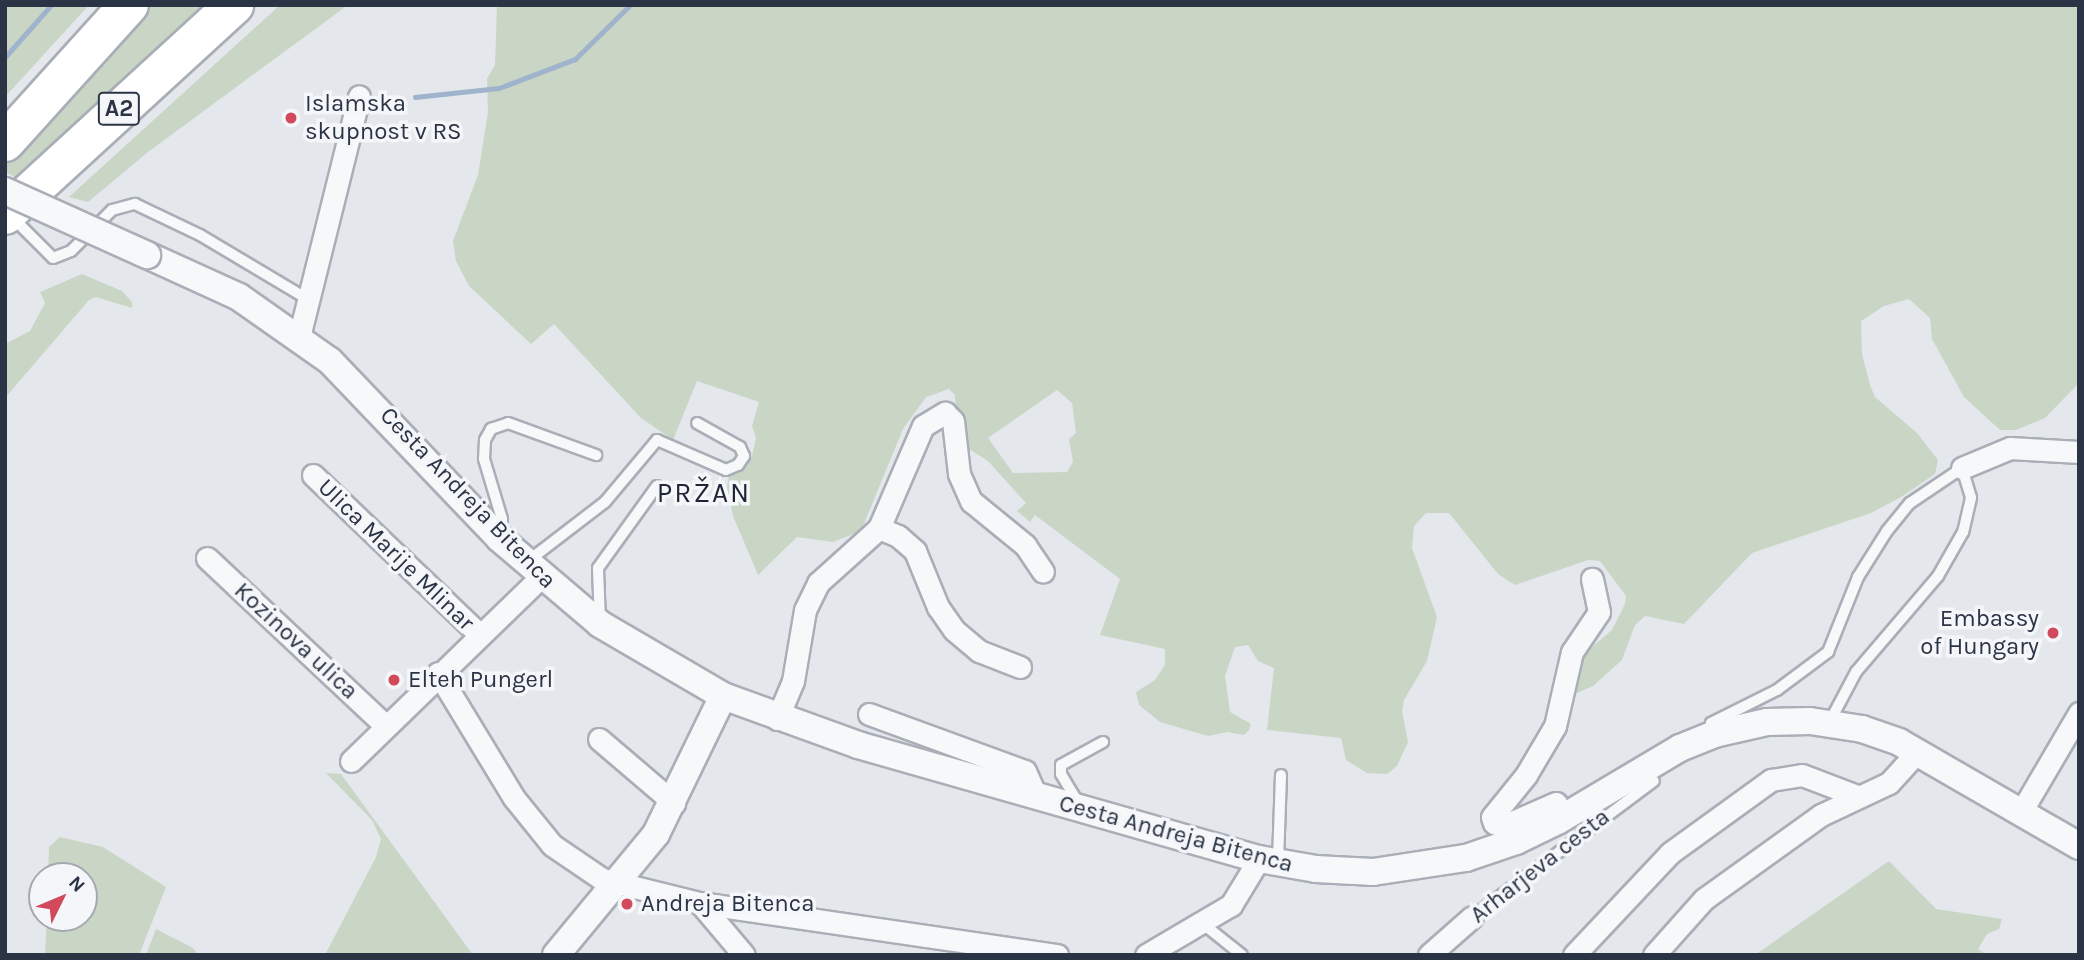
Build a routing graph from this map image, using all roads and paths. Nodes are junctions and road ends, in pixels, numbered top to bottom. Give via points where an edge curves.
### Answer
1 (129, 5) edge
2 (234, 5) edge
3 (359, 96) dead end
4 (5, 142) edge
5 (6, 206) edge
6 (309, 300) junction
7 (299, 337) junction
8 (697, 423) dead end
9 (2079, 452) edge
10 (596, 455) dead end
11 (1962, 468) junction
12 (313, 475) dead end
13 (657, 486) dead end
14 (879, 528) junction
15 (499, 538) junction
16 (206, 558) dead end
17 (533, 570) junction
18 (1043, 572) dead end
19 (1591, 579) dead end
20 (600, 624) junction
21 (479, 634) junction
22 (1020, 667) dead end
23 (438, 673) junction
24 (723, 696) junction
25 (2079, 713) edge
26 (869, 714) dead end
27 (778, 719) junction
28 (1829, 723) junction
29 (385, 724) junction
30 (1714, 734) junction
31 (599, 739) dead end
32 (1102, 742) dead end
33 (1918, 751) junction
34 (351, 761) dead end
35 (1281, 775) dead end
36 (1654, 781) dead end
37 (1036, 796) junction
38 (1857, 796) junction
39 (674, 803) junction
40 (1082, 810) junction
41 (2021, 812) junction
42 (1559, 820) junction
43 (2079, 846) edge
44 (1268, 862) junction
45 (618, 885) junction
46 (700, 904) junction
47 (1472, 917) joint
48 (1202, 923) junction
49 (560, 954) edge
50 (744, 955) edge
51 (1056, 955) edge
52 (1146, 955) edge
53 (1242, 955) edge
54 (1429, 955) edge
55 (1574, 955) edge
56 (1654, 955) edge

1 - 4 highway, A2
2 - 5 highway, A2
3 - 6 street
5 - 6 lane via 53,258 71,251 111,210 135,204 200,235
5 - 7 street, Cesta Andreja Bitenca, bridge via 147,254 239,297
6 - 7 street
7 - 15 street, Cesta Andreja Bitenca via 361,389
8 - 17 lane via 740,447 744,456 738,465 726,470 657,440 605,502
9 - 11 street via 2010,448
10 - 15 lane via 508,424 491,429 484,459 502,519
11 - 28 lane via 1971,498 1958,541 1899,627 1856,672
11 - 30 lane via 1917,497 1887,531 1858,577 1828,652 1777,690 1711,723
12 - 21 street, Ulica Marije Mlinar
13 - 20 lane via 598,568
14 - 18 street via 923,426 946,413 953,421 959,474 971,501 1025,545
14 - 22 street via 915,551 938,607 954,630 979,651
14 - 27 street via 818,583 805,610 793,681
15 - 17 street, Cesta Andreja Bitenca
16 - 29 street, Kozinova ulica
17 - 20 street, Cesta Andreja Bitenca
17 - 21 street
19 - 42 street via 1599,612 1572,652 1555,726 1526,775 1492,817 1503,826 1556,803
20 - 24 street, Cesta Andreja Bitenca
21 - 23 street
23 - 29 street
23 - 45 street via 514,798 552,845 581,869
24 - 27 street, Cesta Andreja Bitenca
24 - 39 street
25 - 41 street
26 - 37 street, Cesta Andreja Bitenca via 1025,771
27 - 37 street, Cesta Andreja Bitenca
28 - 30 street, Cesta Andreja Bitenca via 1767,722
28 - 33 street, Cesta Andreja Bitenca via 1877,734
29 - 34 street
30 - 42 street, Cesta Andreja Bitenca via 1680,748
31 - 39 street
32 - 40 lane via 1061,765 1061,774
33 - 38 street via 1889,783
33 - 41 street, Cesta Andreja Bitenca
35 - 44 lane
36 - 47 lane, Arharjeva cesta
37 - 40 street, Cesta Andreja Bitenca
38 - 55 street via 1802,775 1771,780 1670,853
38 - 56 street via 1821,815 1704,899
39 - 45 street
40 - 44 street, Cesta Andreja Bitenca
41 - 43 street, Cesta Andreja Bitenca
42 - 44 street, Cesta Andreja Bitenca via 1489,851 1433,865 1373,872
44 - 48 street via 1239,895
45 - 46 street
45 - 49 street
46 - 50 street
46 - 51 street
47 - 54 street, Arharjeva cesta
48 - 52 street
48 - 53 lane

